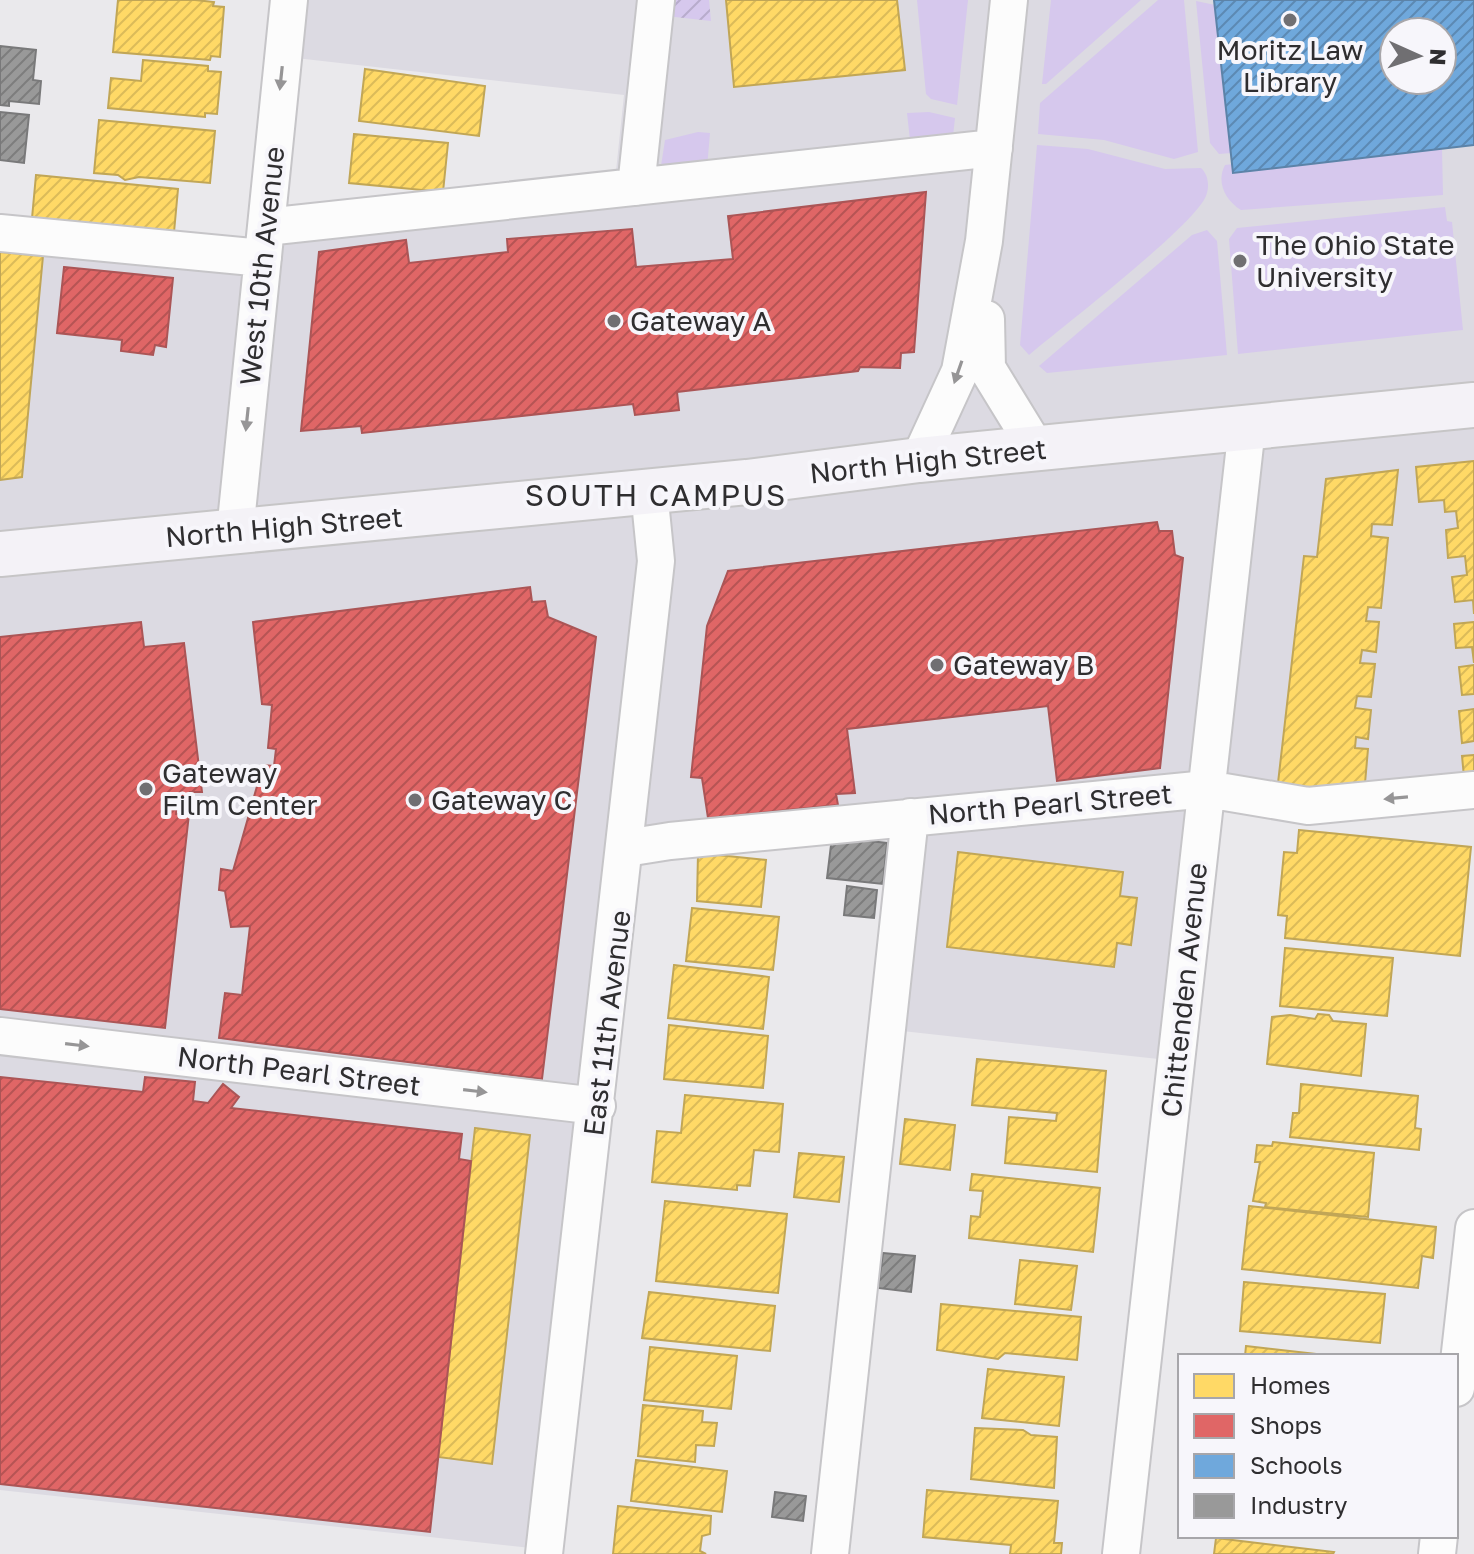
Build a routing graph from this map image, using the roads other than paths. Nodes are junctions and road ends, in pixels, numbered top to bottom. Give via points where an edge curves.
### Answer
1 (289, 0) edge
2 (656, 0) edge
3 (1009, 0) edge
4 (994, 148) junction
5 (636, 187) junction
6 (0, 233) edge
7 (984, 241) junction
8 (264, 242) junction
9 (1474, 405) edge
10 (1247, 427) junction
11 (1036, 448) junction
12 (919, 460) junction
13 (649, 491) junction
14 (235, 532) junction
15 (0, 554) edge
16 (1207, 789) junction
17 (1474, 790) edge
18 (910, 817) junction
19 (626, 848) junction
20 (0, 1036) edge
21 (597, 1106) junction
22 (1474, 1228) edge
23 (1458, 1370) edge
24 (544, 1554) edge
25 (830, 1554) edge
26 (1121, 1554) edge

1 -> 8 street, West 10th Avenue
2 - 5 street
3 - 4 street
4 - 5 street
4 - 7 street
5 - 8 street
6 - 8 street
7 - 11 street via 987,368
7 -> 12 street via 960,371
8 -> 14 street, West 10th Avenue
9 - 10 main road, North High Street
10 - 11 main road, North High Street
10 - 16 street, Chittenden Avenue
11 - 12 main road, North High Street
12 - 13 main road, North High Street
13 - 14 main road, North High Street
13 - 19 street, East 11th Avenue via 656,561
14 - 15 main road, North High Street
17 -> 16 street, North Pearl Street via 1308,806
16 - 18 street, North Pearl Street
16 - 26 street, Chittenden Avenue
18 - 19 street, North Pearl Street
18 - 25 street
19 - 21 street, East 11th Avenue
20 -> 21 street, North Pearl Street
21 - 24 street, East 11th Avenue
22 - 23 street

